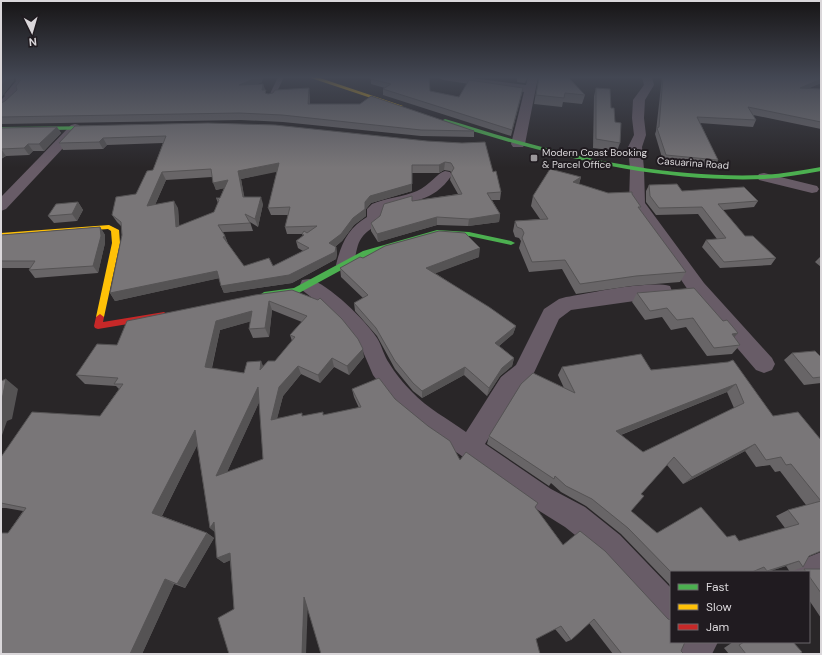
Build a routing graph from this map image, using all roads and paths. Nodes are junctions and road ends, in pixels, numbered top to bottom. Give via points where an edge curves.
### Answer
1 (404, 108) edge
2 (526, 108) edge
3 (638, 108) edge
4 (411, 110) edge
5 (433, 117) edge
6 (113, 127) edge
7 (75, 128) junction
8 (1, 129) edge
9 (501, 140) junction
10 (483, 143) edge
11 (518, 144) junction
12 (637, 169) junction
13 (821, 169) edge
14 (790, 174) junction
15 (445, 175) dead end
16 (764, 177) junction
17 (818, 191) edge
18 (1, 206) edge
19 (1, 236) edge
20 (511, 243) dead end
21 (345, 265) junction
22 (309, 285) junction
23 (697, 288) junction
24 (254, 296) edge
25 (173, 312) edge
26 (764, 364) dead end
27 (470, 448) junction
28 (821, 566) edge
29 (808, 571) edge
30 (670, 609) edge
31 (701, 643) edge
32 (703, 643) edge
33 (688, 654) edge
34 (710, 654) edge

1 - 4 street
2 - 11 street
3 - 12 street via 640,135 635,147
5 - 9 street, Casuarina Road
6 - 7 street
7 - 8 street
7 - 18 street
9 - 10 street
9 - 11 street, Casuarina Road
11 - 12 street, Casuarina Road via 562,156
12 - 16 street, Casuarina Road via 716,176
12 - 23 street via 637,203
13 - 14 street, Casuarina Road
14 - 16 street, Casuarina Road
14 - 17 street
15 - 21 street via 439,185 422,194 377,207 375,219 362,226 351,240
16 - 17 street
19 - 25 street via 109,227 115,230 116,243 98,326
20 - 21 street via 469,234 437,232 366,253
21 - 22 street
22 - 24 street via 296,291
22 - 27 street via 352,322 369,343 381,369 404,398 425,417
23 - 26 street
23 - 27 street via 631,294 566,304 551,314 524,371 509,384
27 - 30 street via 542,498 575,517 610,545
28 - 29 street
31 - 33 street
32 - 34 street

